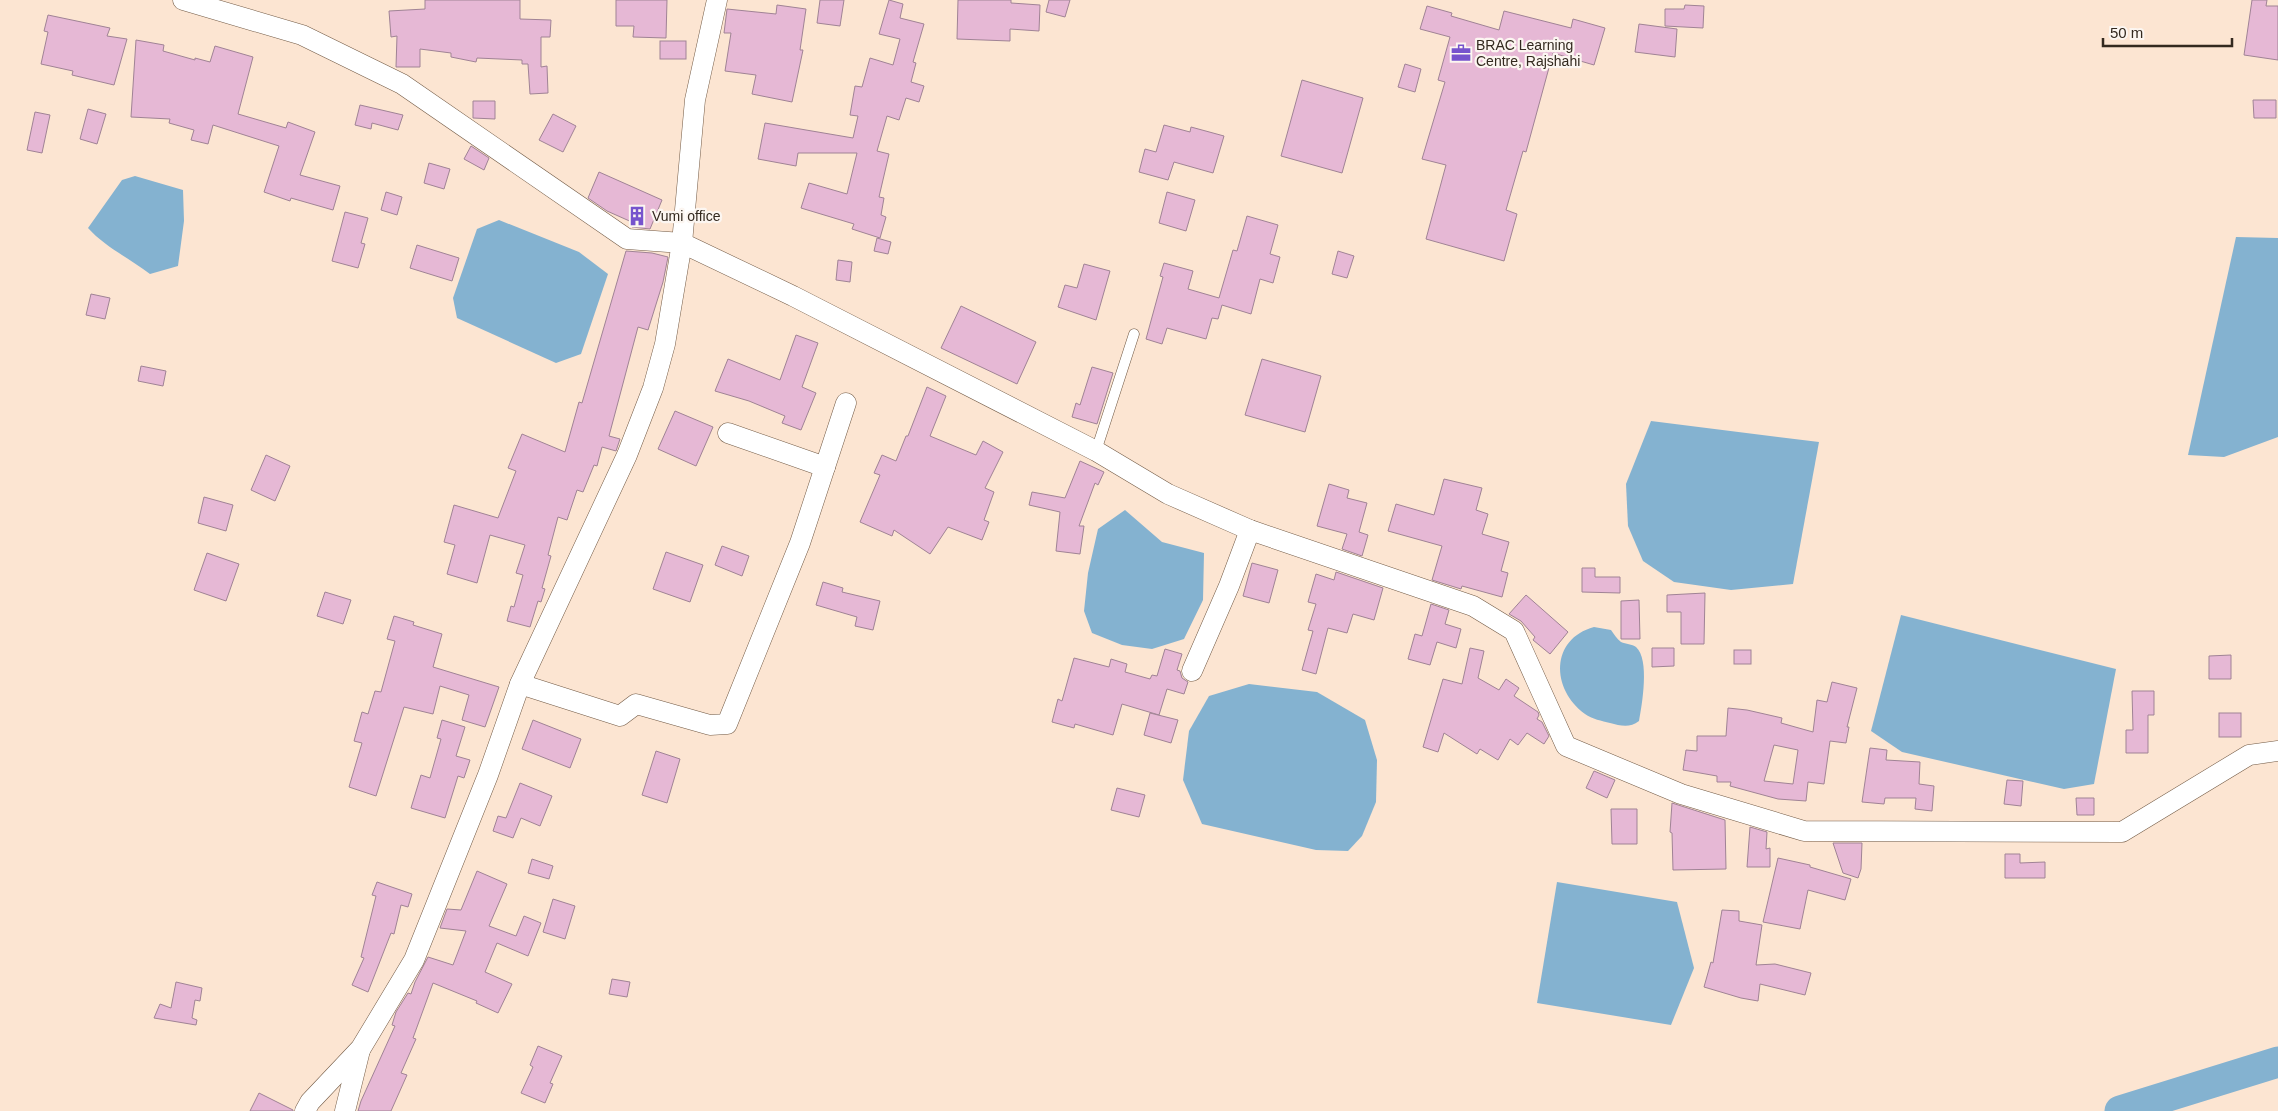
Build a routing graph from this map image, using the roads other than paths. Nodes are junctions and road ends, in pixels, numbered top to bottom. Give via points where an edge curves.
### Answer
1 (183, 0) edge
2 (717, 0) edge
3 (682, 243) junction
4 (1134, 334) dead end
5 (846, 403) dead end
6 (728, 433) dead end
7 (1096, 451) junction
8 (825, 467) junction
9 (1250, 530) junction
10 (1192, 671) dead end
11 (520, 684) junction
12 (2278, 751) edge
13 (361, 1048) junction
14 (305, 1111) edge
15 (345, 1111) edge

1 - 3 street via 302,35 402,84 627,239
2 - 3 street via 696,100
3 - 7 street
3 - 11 street via 665,344 653,388 627,455
4 - 7 lane
5 - 8 street
6 - 8 street
7 - 9 street via 1168,494
8 - 11 street via 800,543 727,724 710,726 636,704 620,716
9 - 10 street
9 - 12 street via 1473,606 1514,631 1566,746 1682,794 1804,831 2122,832 2249,755
11 - 13 street via 488,775 414,960
13 - 14 street
13 - 15 street

